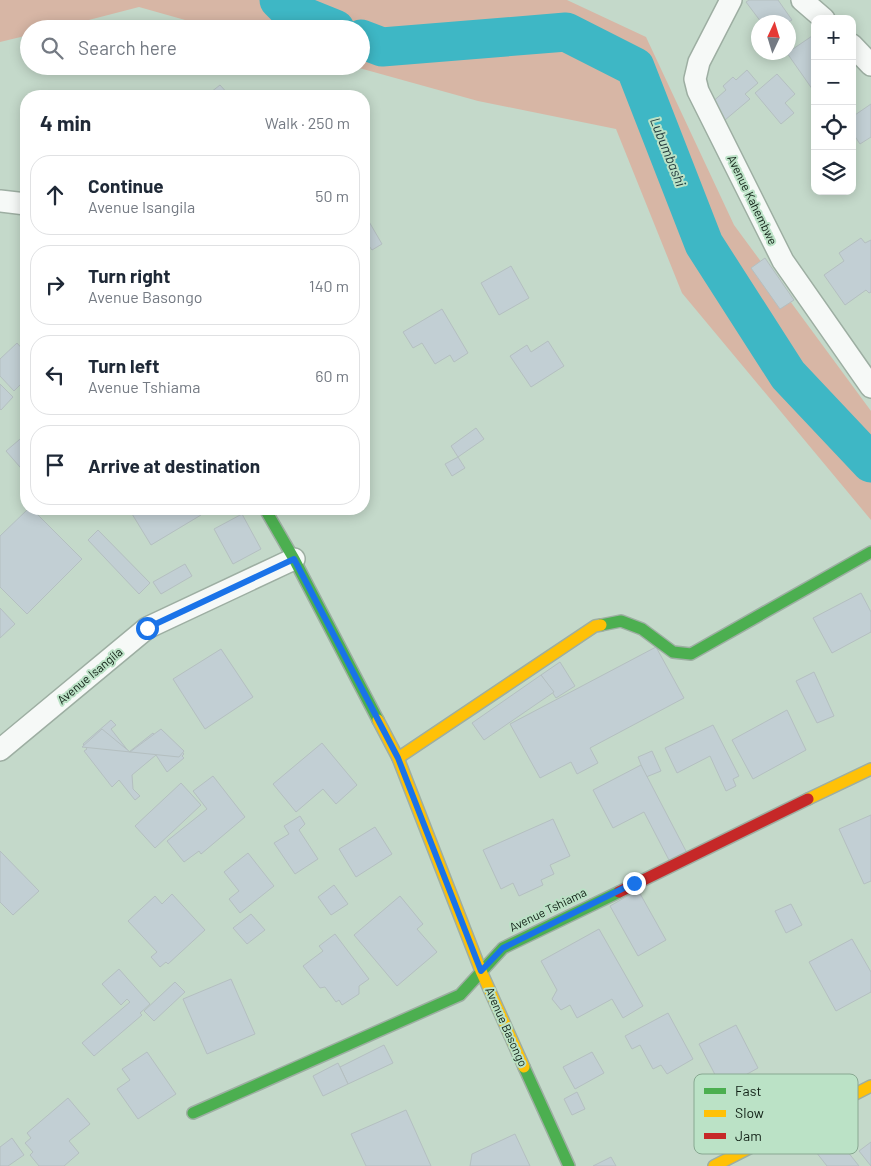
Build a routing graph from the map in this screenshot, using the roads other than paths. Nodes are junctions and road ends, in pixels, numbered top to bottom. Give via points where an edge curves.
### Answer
1 (731, 0) edge
2 (802, 0) edge
3 (819, 15) edge
4 (856, 49) edge
5 (871, 65) edge
6 (0, 201) edge
7 (20, 203) edge
8 (871, 387) edge
9 (268, 515) edge
10 (871, 552) edge
11 (294, 559) junction
12 (0, 750) edge
13 (398, 758) junction
14 (871, 769) edge
15 (481, 971) junction
16 (871, 1086) edge
17 (858, 1093) edge
18 (193, 1113) dead end
19 (738, 1154) edge
20 (569, 1166) edge
21 (714, 1166) edge

1 - 8 street, Avenue Kahembwe via 699,62 695,79 698,91 782,261
2 - 3 street
4 - 5 street
6 - 7 street
9 - 11 street, Avenue Basongo
10 - 13 street via 691,654 673,652 642,629 621,620 595,626
11 - 12 street, Avenue Isangila via 147,628
11 - 13 street, Avenue Basongo
13 - 15 street, Avenue Basongo
14 - 15 street, Avenue Tshiama via 503,948
15 - 18 street, Avenue Tshiama via 460,995
15 - 20 street, Avenue Basongo
16 - 17 street
19 - 21 street

